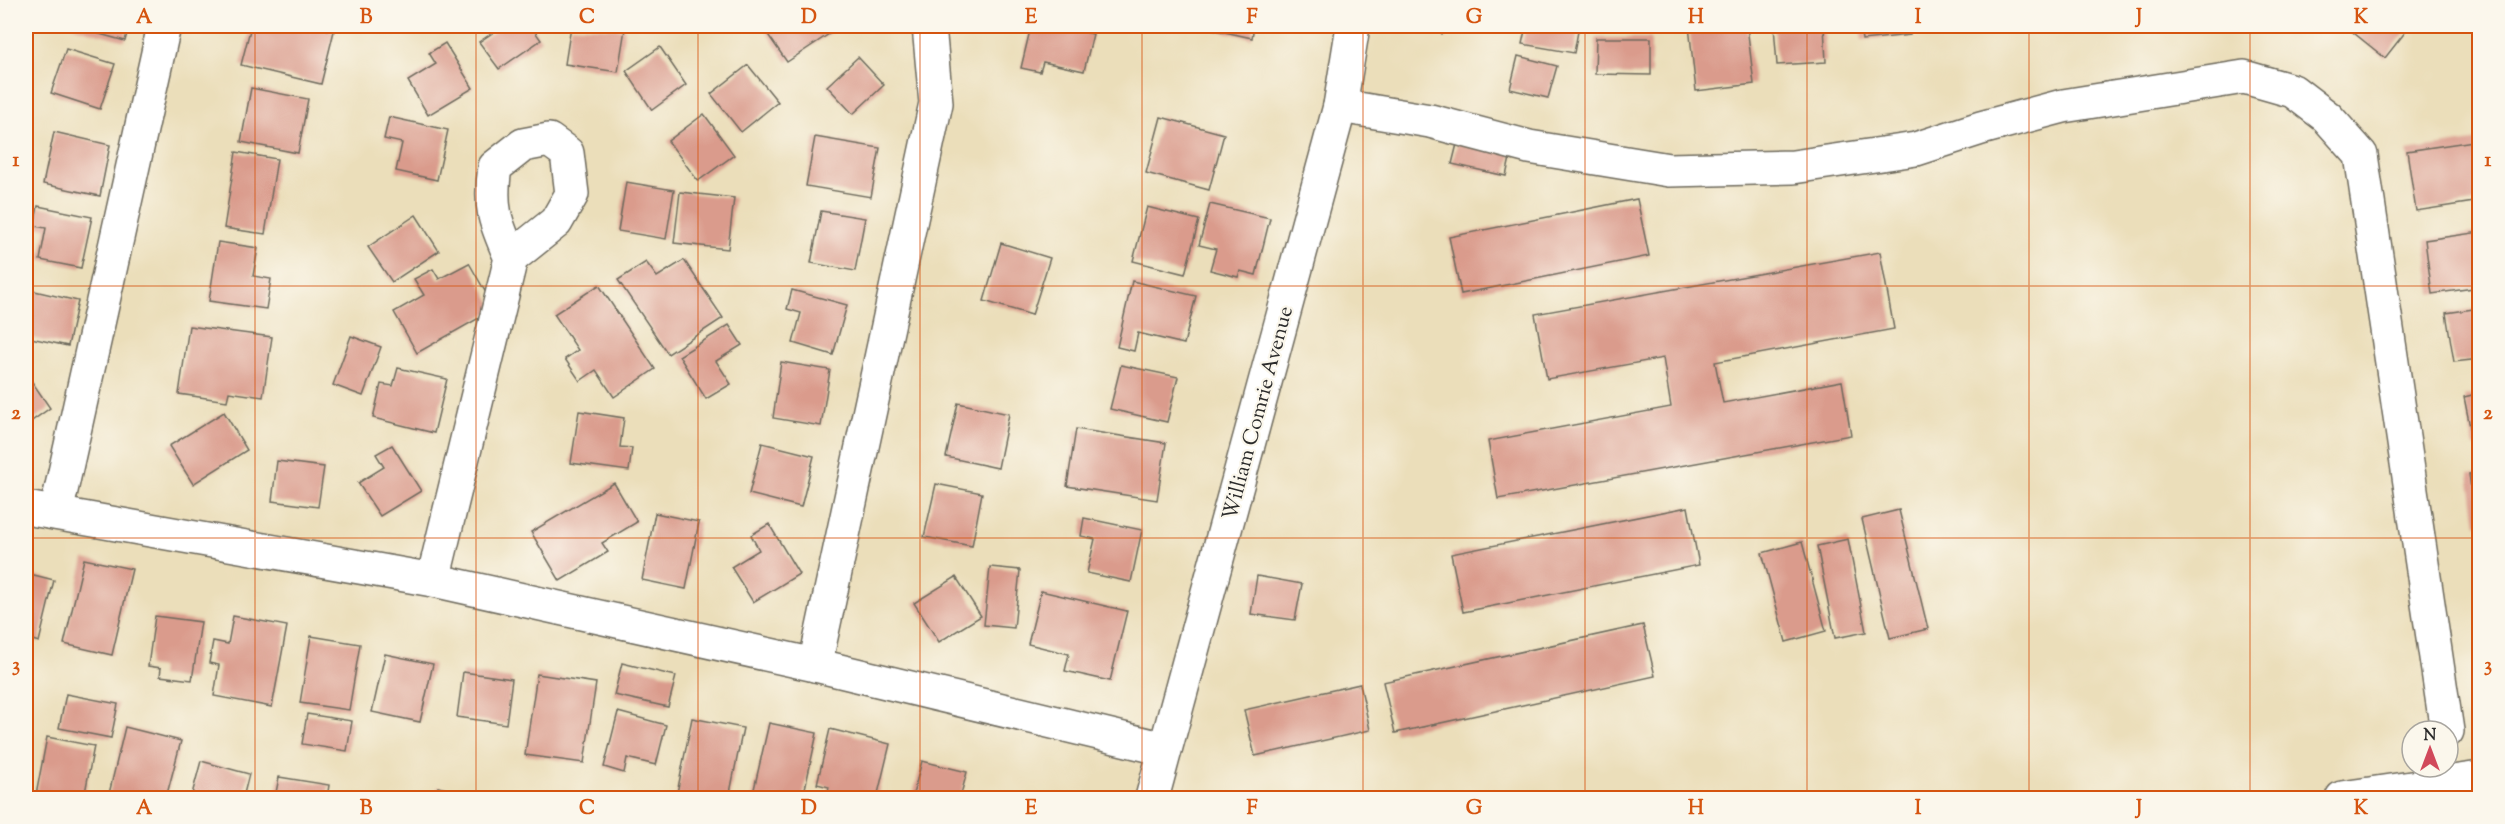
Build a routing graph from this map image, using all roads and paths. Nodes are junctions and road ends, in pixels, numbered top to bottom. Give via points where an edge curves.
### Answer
1 (164, 26) edge
2 (929, 26) edge
3 (1353, 26) edge
4 (1340, 106) junction
5 (511, 258) dead end
6 (41, 510) edge
7 (432, 580) junction
8 (815, 665) junction
9 (2445, 719) edge
10 (1166, 749) junction
11 (2460, 765) edge
12 (2467, 780) edge
13 (1152, 798) edge
14 (2342, 798) edge

1 - 6 street
2 - 8 street via 936,103
3 - 4 street, William Comrie Avenue
4 - 9 street via 1430,122 1529,147 1669,170 1793,167 1916,149 2063,106 2244,76 2293,91 2327,117 2361,155
4 - 10 street, William Comrie Avenue
5 - 7 street
6 - 7 street
7 - 8 street
8 - 10 street
10 - 13 street, William Comrie Avenue
11 - 12 street
12 - 14 street

